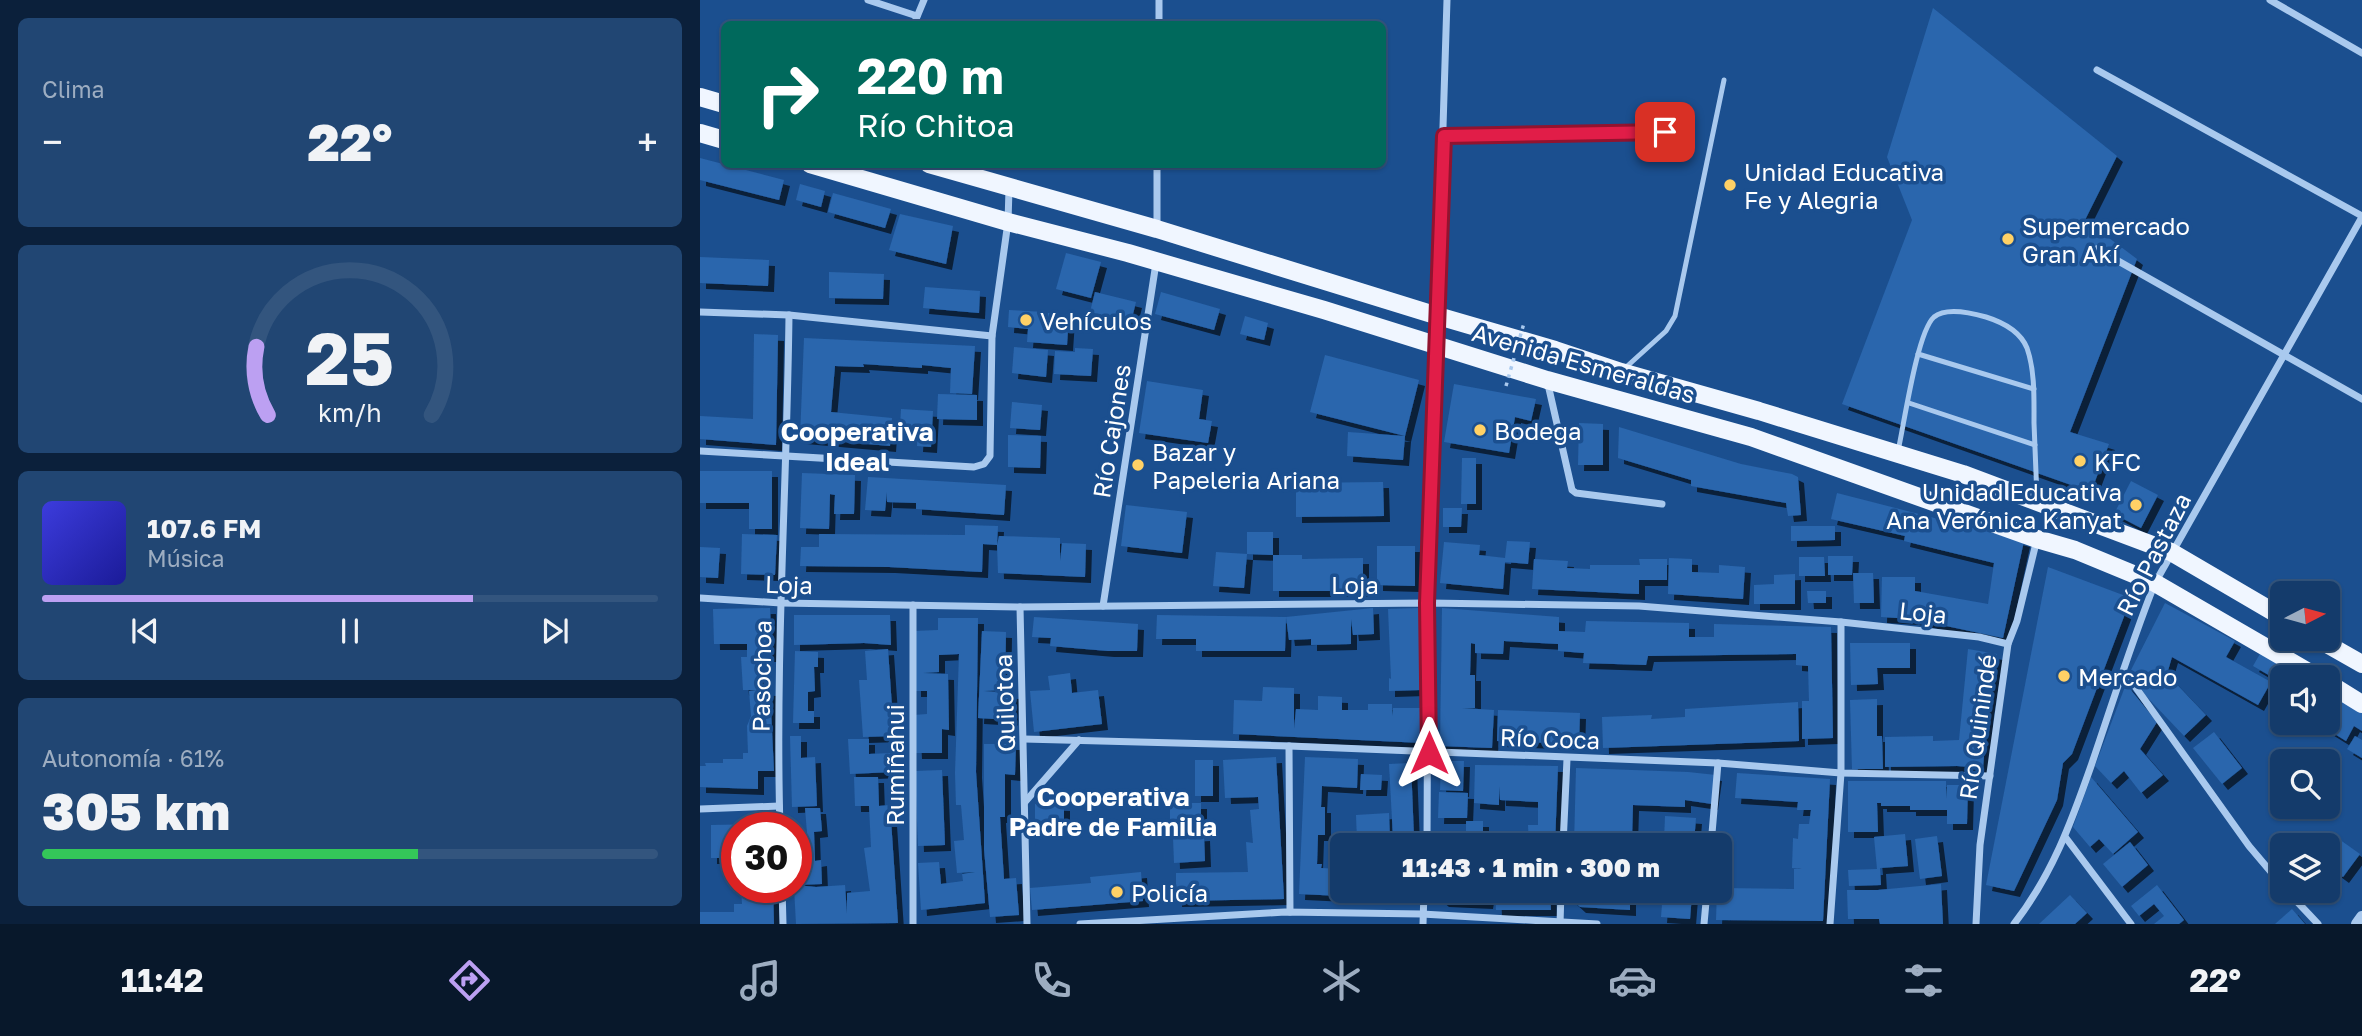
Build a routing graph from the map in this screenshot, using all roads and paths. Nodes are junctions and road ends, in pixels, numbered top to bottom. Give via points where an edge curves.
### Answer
1 (868, 0) edge
2 (923, 0) edge
3 (1159, 0) edge
4 (1447, 0) edge
5 (2270, 0) edge
6 (915, 20) edge
7 (1158, 21) edge
8 (2362, 53) edge
9 (2097, 70) dead end
10 (1724, 80) dead end
11 (700, 97) edge
12 (721, 103) edge
13 (1665, 132) dead end
14 (700, 133) edge
15 (1444, 136) junction
16 (721, 138) edge
17 (824, 168) edge
18 (942, 168) edge
19 (1157, 168) edge
20 (1009, 188) junction
21 (2362, 216) edge
22 (1008, 222) junction
23 (1157, 229) junction
24 (2097, 249) dead end
25 (1156, 262) junction
26 (700, 312) edge
27 (789, 315) junction
28 (1438, 316) junction
29 (1524, 323) dead end
30 (992, 335) junction
31 (1437, 346) junction
32 (1918, 354) junction
33 (2285, 355) junction
34 (1621, 372) junction
35 (1547, 380) junction
36 (1506, 386) dead end
37 (2034, 389) junction
38 (2362, 399) edge
39 (1909, 402) junction
40 (1759, 411) junction
41 (1751, 437) junction
42 (2035, 445) junction
43 (700, 450) edge
44 (1898, 454) junction
45 (788, 455) junction
46 (2037, 502) junction
47 (1662, 504) dead end
48 (2037, 539) junction
49 (2171, 552) junction
50 (2155, 583) junction
51 (700, 598) edge
52 (781, 603) junction
53 (1427, 603) junction
54 (913, 605) junction
55 (1103, 606) junction
56 (1020, 607) junction
57 (2270, 610) edge
58 (1841, 622) junction
59 (2008, 644) junction
60 (2340, 651) edge
61 (2362, 664) edge
62 (2296, 665) edge
63 (2124, 671) junction
64 (2340, 691) edge
65 (2362, 704) edge
66 (1024, 739) junction
67 (1079, 740) junction
68 (1289, 746) junction
69 (1429, 753) junction
70 (1567, 759) junction
71 (1718, 763) junction
72 (1841, 773) junction
73 (1990, 776) junction
74 (1025, 802) junction
75 (779, 806) junction
76 (700, 809) edge
77 (779, 812) edge
78 (1427, 833) edge
79 (1564, 833) edge
80 (1712, 833) edge
81 (2066, 838) junction
82 (2270, 871) edge
83 (782, 903) edge
84 (1423, 903) edge
85 (1561, 903) edge
86 (1706, 903) edge
87 (2298, 903) edge
88 (1290, 912) junction
89 (1422, 914) junction
90 (2362, 917) edge
91 (1138, 922) edge
92 (1560, 923) edge
93 (783, 924) edge
94 (912, 924) edge
95 (1027, 924) edge
96 (1080, 924) edge
97 (1423, 924) edge
98 (1597, 924) edge
99 (1704, 924) edge
100 (1830, 924) edge
101 (1976, 924) edge
102 (2014, 924) edge
103 (2131, 924) edge
104 (2318, 924) edge
105 (2357, 924) edge

1 - 6 street
2 - 6 street
3 - 7 street
4 - 15 street
5 - 8 street
9 - 21 street
10 - 34 lane via 1675,316 1666,331
11 - 12 main road
13 - 15 street
14 - 16 main road
15 - 28 street
17 - 22 main road, Avenida Esmeraldas
18 - 20 main road, Avenida Esmeraldas
19 - 23 street
20 - 22 street
20 - 23 main road, Avenida Esmeraldas
21 - 33 street, Río Pastaza
22 - 25 main road, Avenida Esmeraldas
22 - 30 street
23 - 28 main road, Avenida Esmeraldas
24 - 33 street
25 - 31 main road, Avenida Esmeraldas
25 - 55 street, Río Cajones
26 - 27 street
27 - 30 street
27 - 45 street, Pasochoa
28 - 31 street
28 - 34 main road, Avenida Esmeraldas
29 - 36 path, bridge
30 - 45 street via 990,456 984,464
31 - 35 main road, Avenida Esmeraldas
31 - 53 street
32 - 37 lane
32 - 37 lane via 1935,316 1960,312 1987,318 2007,326 2025,344
32 - 39 lane
33 - 38 street
33 - 49 street, Río Pastaza
34 - 40 main road, Avenida Esmeraldas
35 - 41 main road, Avenida Esmeraldas
35 - 47 street via 1572,490
37 - 42 lane
39 - 42 lane
39 - 44 lane
40 - 41 main road
40 - 44 main road, Avenida Esmeraldas
41 - 48 main road, Avenida Esmeraldas
42 - 46 lane
43 - 45 street
44 - 46 main road, Avenida Esmeraldas
45 - 52 street, Pasochoa
46 - 49 main road, Avenida Esmeraldas
48 - 50 main road, Avenida Esmeraldas
48 - 59 street, Río Quinindé
49 - 50 street, Río Pastaza
49 - 57 main road, Avenida Esmeraldas
50 - 62 main road, Avenida Esmeraldas
50 - 63 street, Río Pastaza
51 - 52 street, Loja
52 - 54 street, Loja
52 - 75 street, Pasochoa
53 - 55 street, Loja
53 - 58 street, Loja via 1639,606
53 - 69 street
54 - 56 street, Loja
54 - 94 street, Rumiñahui
55 - 56 street, Loja
56 - 66 street, Quilotoa
58 - 59 street, Loja
58 - 72 street
59 - 73 street, Río Quinindé
60 - 61 main road
63 - 81 street, Río Pastaza
63 - 82 street
64 - 65 main road
66 - 67 street, Río Coca
66 - 74 street, Quilotoa
67 - 68 street, Río Coca
67 - 74 street
68 - 69 street, Río Coca
68 - 88 street
69 - 70 street, Río Coca
69 - 78 street
70 - 71 street, Río Coca
70 - 79 street
71 - 72 street, Río Coca
71 - 80 street
72 - 73 street, Río Coca
72 - 100 street
73 - 101 street, Río Quinindé via 1979,845
74 - 95 street, Quilotoa
75 - 76 street
75 - 77 street, Pasochoa
81 - 102 street, Río Pastaza
81 - 103 street
83 - 93 street
84 - 89 street
85 - 92 street
86 - 99 street
87 - 104 street
88 - 89 street
88 - 91 street
89 - 92 street
89 - 97 street
90 - 105 street
91 - 96 street
92 - 98 street

